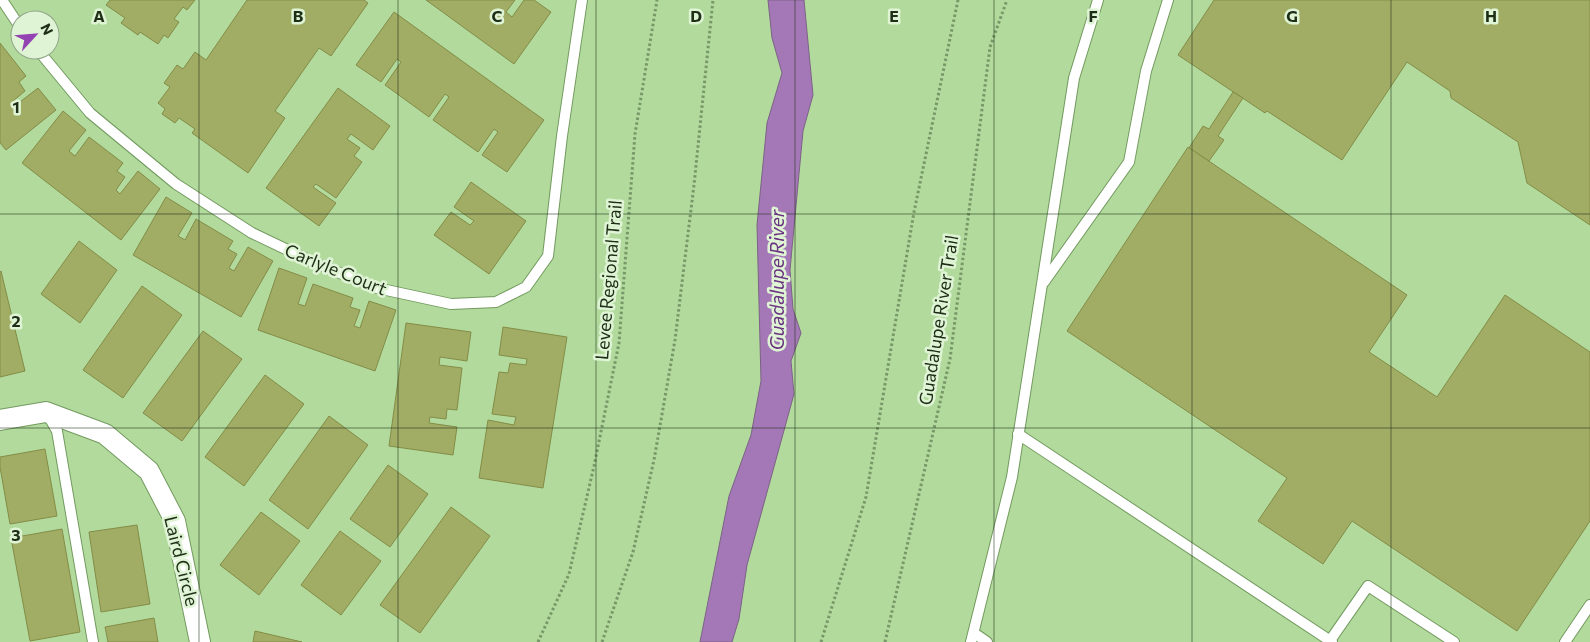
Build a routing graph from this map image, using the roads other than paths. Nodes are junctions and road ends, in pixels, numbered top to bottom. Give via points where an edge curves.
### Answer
1 (2, 0) edge
2 (582, 0) edge
3 (1098, 0) edge
4 (1168, 0) edge
5 (10, 12) edge
6 (46, 60) edge
7 (1042, 284) junction
8 (46, 412) junction
9 (0, 420) edge
10 (1018, 434) junction
11 (1590, 605) edge
12 (972, 638) edge
13 (93, 642) edge
14 (200, 642) edge
15 (987, 642) edge
16 (1330, 642) edge
17 (1454, 642) edge
18 (1565, 642) edge

1 - 5 lane
2 - 6 lane, Carlyle Court via 548,256 526,287 496,302 451,304 377,288 252,233 176,184 90,113
3 - 7 lane via 1074,78
4 - 7 lane via 1146,71 1129,162
7 - 10 lane
8 - 9 street
8 - 13 lane via 57,432
8 - 14 street, Laird Circle via 105,434 148,470 175,521
10 - 12 lane via 1012,477
10 - 16 lane
11 - 18 lane
12 - 15 lane
16 - 17 lane via 1368,586

